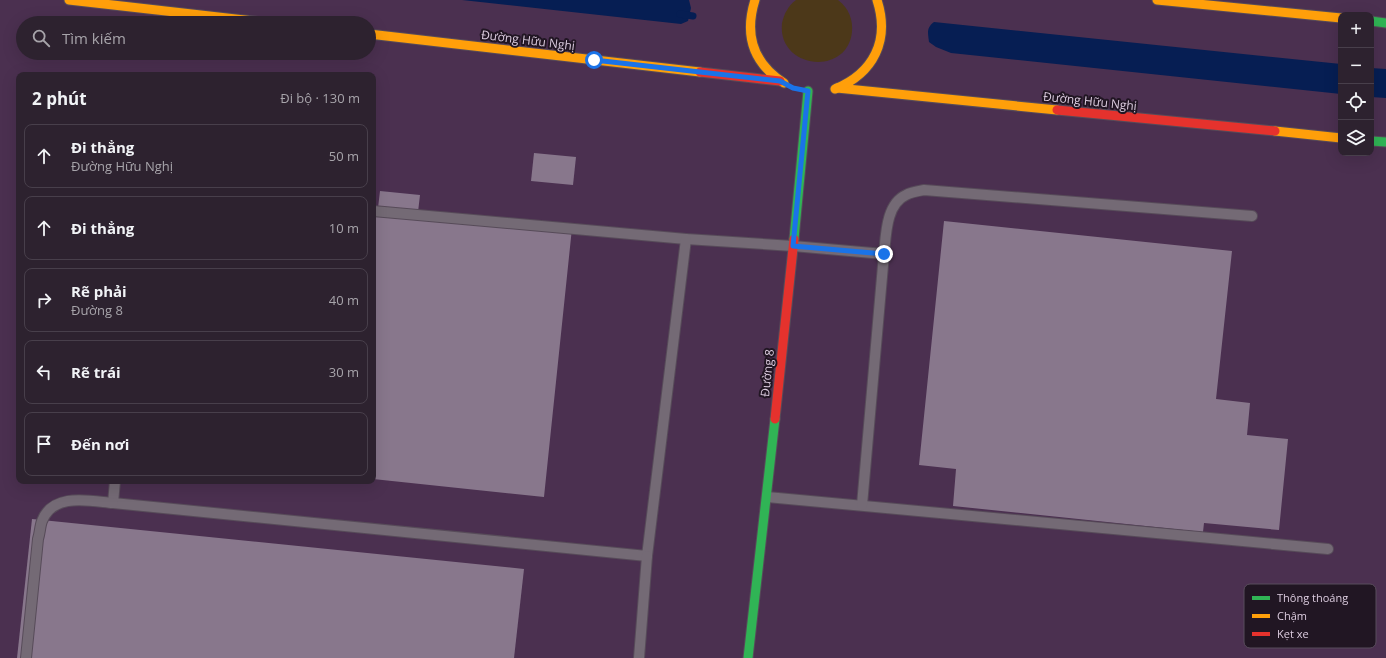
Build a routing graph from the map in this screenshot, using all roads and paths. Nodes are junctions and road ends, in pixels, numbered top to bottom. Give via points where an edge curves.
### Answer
1 (69, 0) edge
2 (755, 0) edge
3 (877, 0) edge
4 (1157, 0) edge
5 (210, 16) edge
6 (1338, 18) edge
7 (1374, 21) edge
8 (1386, 23) edge
9 (376, 35) edge
10 (780, 81) junction
11 (837, 88) junction
12 (808, 90) junction
13 (1338, 138) edge
14 (1374, 141) edge
15 (1386, 142) edge
16 (376, 211) edge
17 (1252, 216) dead end
18 (686, 239) junction
19 (793, 246) junction
20 (884, 254) junction
21 (115, 484) edge
22 (767, 497) junction
23 (113, 503) junction
24 (862, 505) junction
25 (1328, 549) dead end
26 (647, 556) junction
27 (26, 658) edge
28 (639, 658) edge
29 (748, 658) edge

1 - 5 main road
2 - 10 main road via 750,21 750,35 754,48 760,61
3 - 11 main road via 882,19 882,34 878,48 862,73 851,82
4 - 6 main road
7 - 8 main road
9 - 10 main road, Đường Hữu Nghị
10 - 12 main road
11 - 12 main road
11 - 13 main road, Đường Hữu Nghị
12 - 19 main road, Đường 8
14 - 15 main road
16 - 18 lane
17 - 20 lane via 924,190 905,195 894,204 888,223
18 - 19 lane
18 - 26 lane
19 - 20 lane
19 - 22 main road, Đường 8
20 - 24 lane
21 - 23 lane
22 - 24 lane
22 - 29 main road, Đường 8
23 - 26 lane
23 - 27 lane via 66,501 49,510 43,520 38,539
24 - 25 lane
26 - 28 lane

